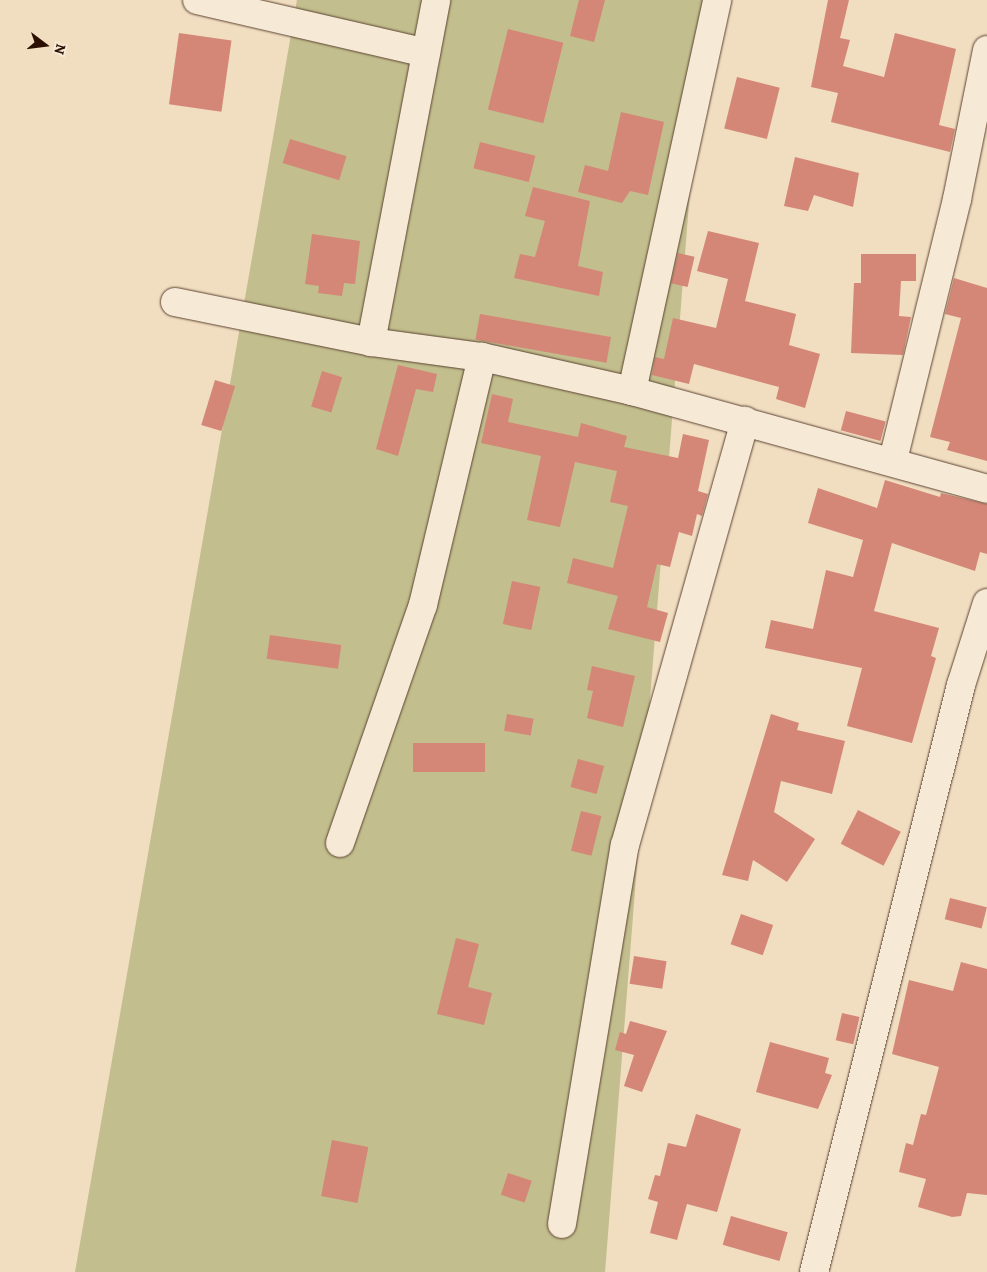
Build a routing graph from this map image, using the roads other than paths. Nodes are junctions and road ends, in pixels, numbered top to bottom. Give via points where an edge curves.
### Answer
1 (197, 0) edge
2 (436, 0) edge
3 (717, 0) edge
4 (987, 50) edge
5 (426, 54) junction
6 (175, 302) dead end
7 (371, 342) junction
8 (482, 357) junction
9 (632, 391) junction
10 (745, 421) junction
11 (893, 460) junction
12 (987, 489) edge
13 (987, 603) edge
14 (340, 843) dead end
15 (562, 1224) dead end
16 (814, 1272) edge

1 - 5 street
2 - 5 street
3 - 9 street
4 - 11 street via 954,209
5 - 7 street
6 - 7 street
7 - 8 street
8 - 9 street
8 - 14 street via 423,605
9 - 10 street
10 - 11 street
10 - 15 street via 625,845
11 - 12 street
13 - 16 street via 961,685

